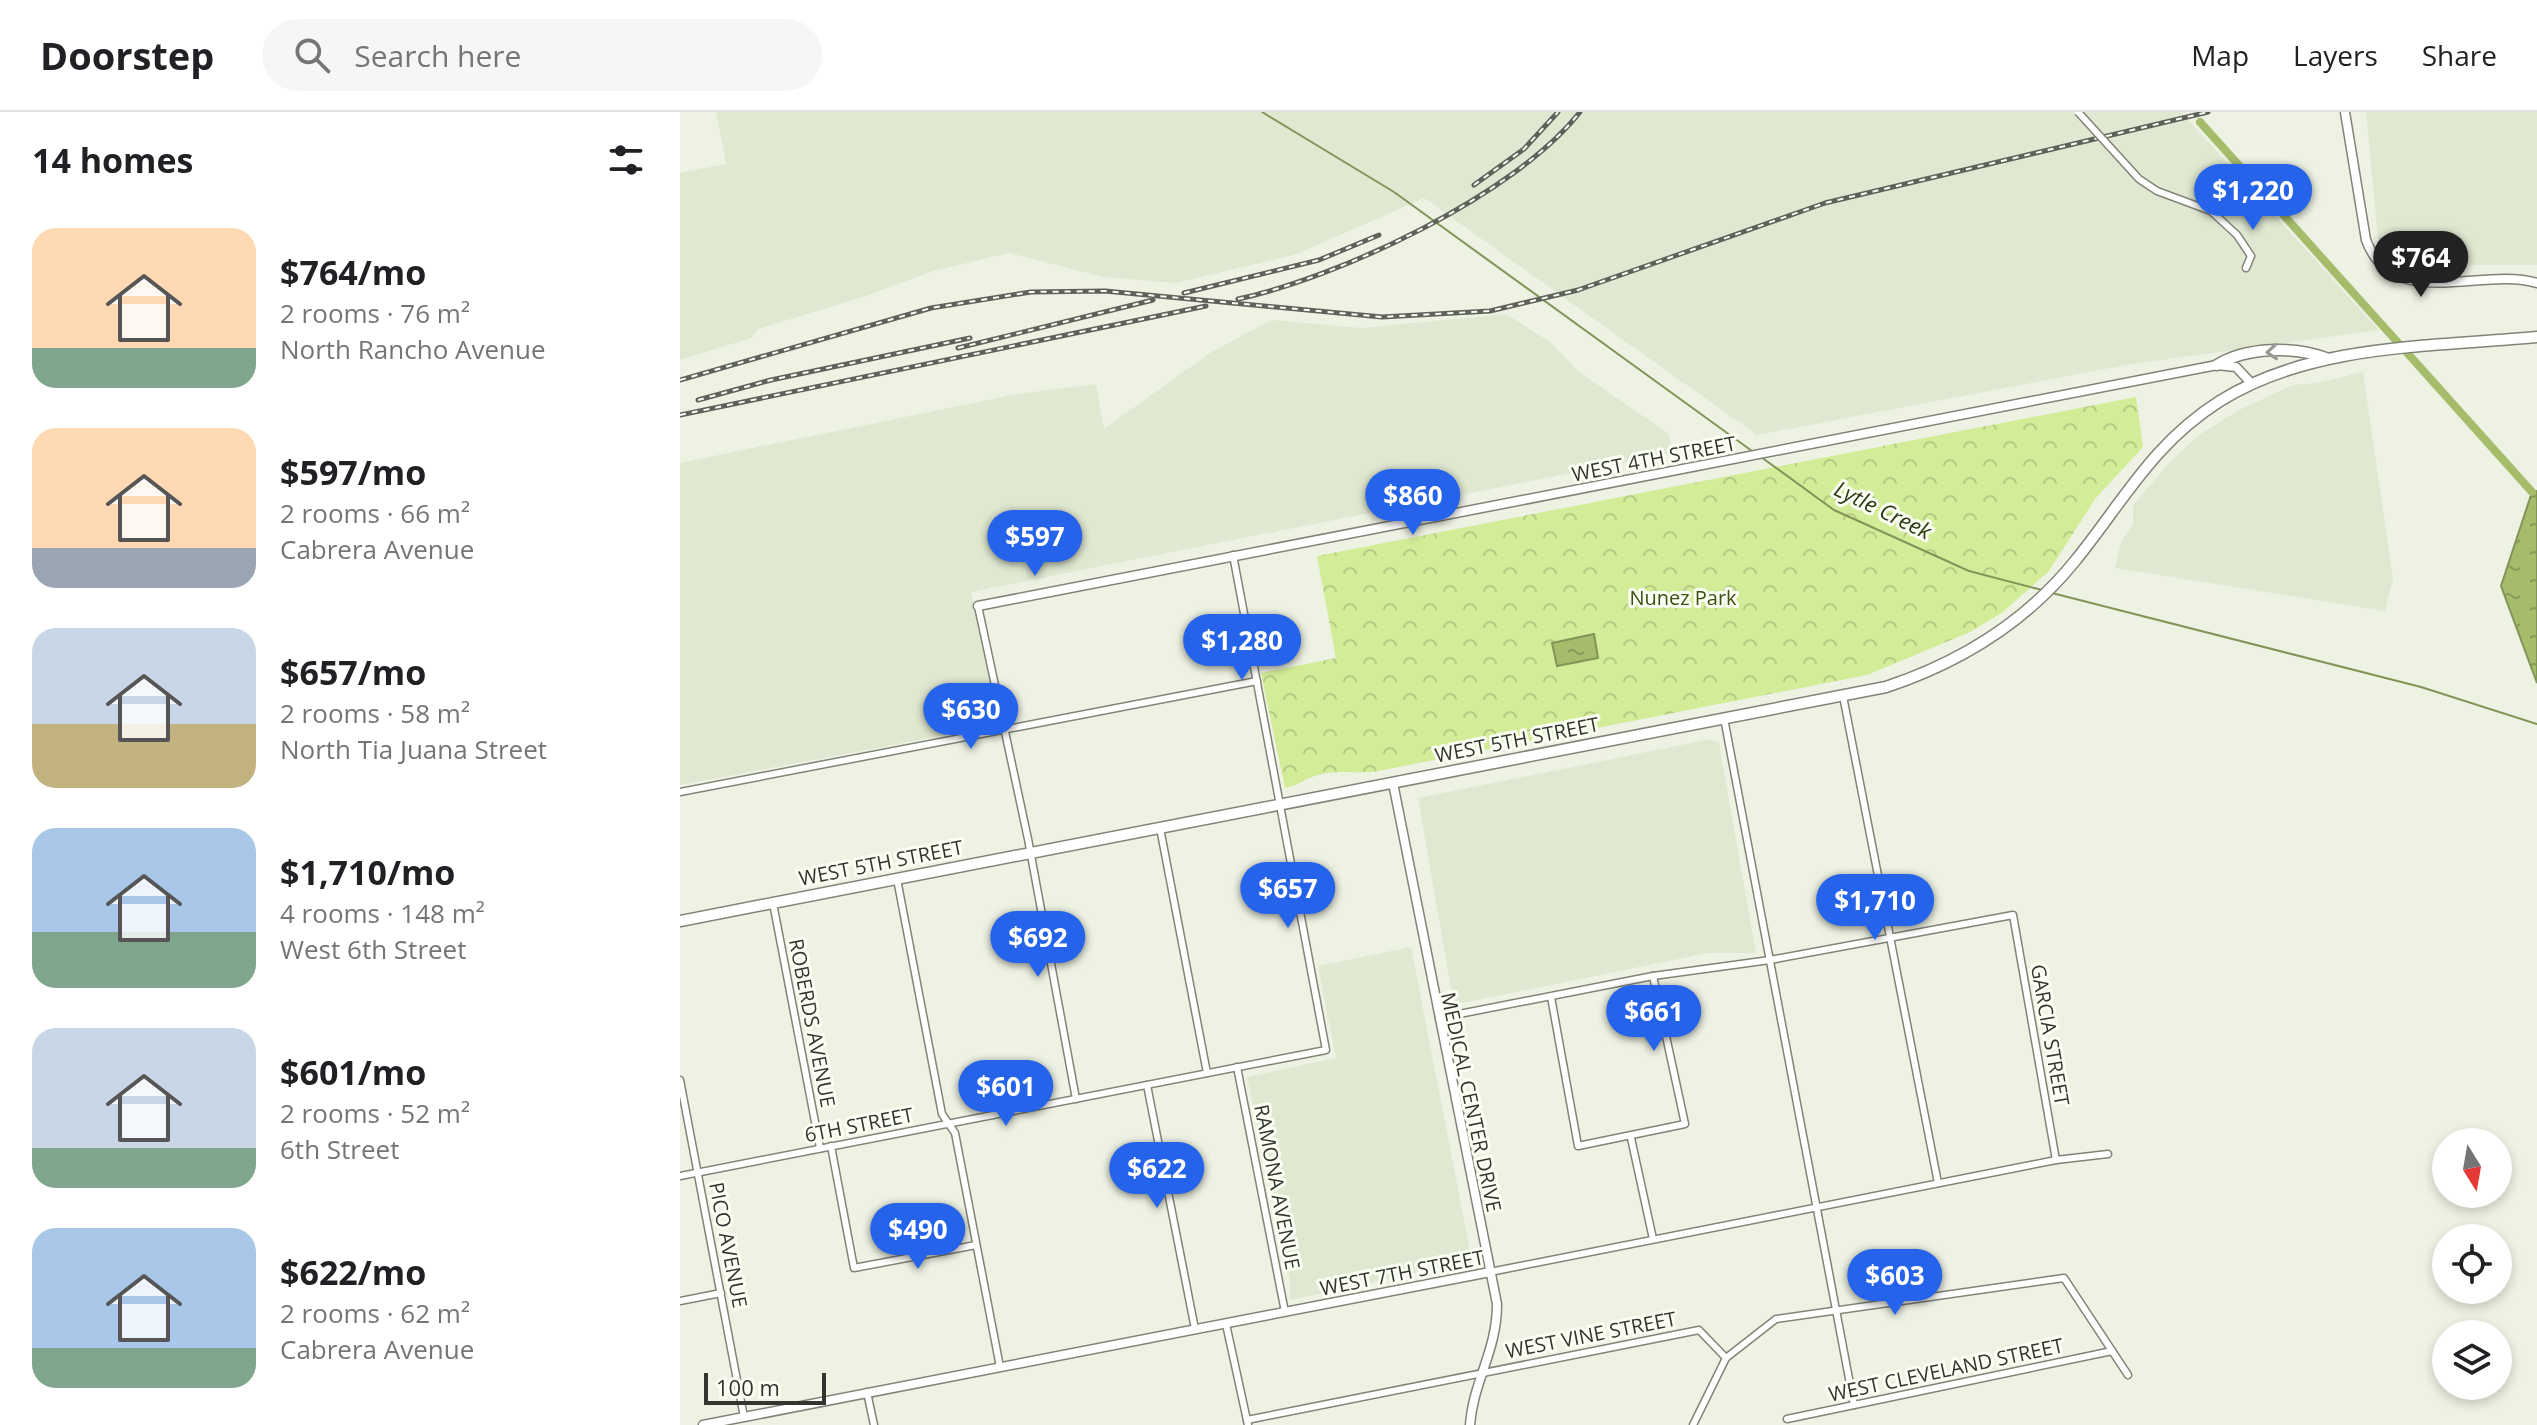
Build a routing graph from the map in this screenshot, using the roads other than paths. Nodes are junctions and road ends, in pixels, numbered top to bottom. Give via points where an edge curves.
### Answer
1 (2078, 112) edge
2 (2345, 112) edge
3 (2246, 268) dead end
4 (2537, 283) edge
5 (2537, 337) edge
6 (2328, 359) junction
7 (2217, 365) junction
8 (2252, 384) junction
9 (1233, 555) junction
10 (978, 606) joint
11 (1257, 681) junction
12 (1843, 696) junction
13 (1724, 718) junction
14 (1004, 729) junction
15 (1393, 783) junction
16 (680, 792) edge
17 (1280, 805) junction
18 (1160, 828) junction
19 (1029, 853) junction
20 (897, 879) junction
21 (773, 903) junction
22 (680, 921) edge
23 (1890, 938) junction
24 (1770, 960) junction
25 (1653, 976) junction
26 (1551, 997) junction
27 (1438, 1019) junction
28 (1237, 1067) junction
29 (1207, 1073) junction
30 (680, 1080) edge
31 (1147, 1085) junction
32 (1076, 1099) junction
33 (949, 1123) junction
34 (1631, 1138) junction
35 (831, 1146) junction
36 (820, 1148) junction
37 (2108, 1154) dead end
38 (2056, 1160) junction
39 (698, 1173) junction
40 (680, 1176) edge
41 (1938, 1183) junction
42 (1818, 1207) junction
43 (1653, 1239) junction
44 (976, 1245) junction
45 (1490, 1272) junction
46 (721, 1293) junction
47 (680, 1301) edge
48 (1838, 1310) junction
49 (1285, 1312) junction
50 (1226, 1324) junction
51 (1195, 1329) junction
52 (2112, 1351) junction
53 (1726, 1358) junction
54 (1000, 1367) junction
55 (1485, 1372) junction
56 (2128, 1375) dead end
57 (867, 1392) junction
58 (1854, 1405) junction
59 (744, 1417) junction
60 (1787, 1419) dead end
61 (1248, 1423) edge
62 (703, 1425) edge
63 (874, 1425) edge
64 (1470, 1425) edge
65 (1693, 1425) edge

1 - 3 street, bridge via 2139,179 2211,211 2237,235 2251,256
2 - 4 street via 2366,240 2392,274 2421,283
5 - 6 main road
6 -> 7 main road via 2305,350 2267,352 2231,356
6 - 8 main road, WEST 5TH STREET
7 - 8 street via 2236,367
7 - 9 street, WEST 4TH STREET
8 - 12 main road, WEST 5TH STREET via 2168,441 2122,494 2077,559 2023,615 1944,665 1886,687
9 - 10 street, WEST 4TH STREET
9 - 11 street
10 - 14 street
11 - 14 street
11 - 17 street
12 - 13 main road, WEST 5TH STREET
12 - 23 street
13 - 15 main road, WEST 5TH STREET
13 - 24 street
14 - 16 street
14 - 19 street
15 - 17 main road, WEST 5TH STREET
15 - 27 street, MEDICAL CENTER DRIVE
17 - 18 main road, WEST 5TH STREET
17 - 28 street, 6TH STREET via 1326,1050
18 - 19 main road, WEST 5TH STREET
18 - 29 street
19 - 20 main road, WEST 5TH STREET
19 - 32 street
20 - 21 main road, WEST 5TH STREET
20 - 33 street via 942,1114
21 - 22 main road, WEST 5TH STREET
21 - 36 street, ROBERDS AVENUE
23 - 24 street
23 - 38 street, GARCIA STREET via 2013,915
23 - 41 street
24 - 25 street
24 - 42 street
25 - 26 street
25 - 34 street via 1685,1124
26 - 27 street
26 - 34 street via 1578,1146
27 - 45 street, MEDICAL CENTER DRIVE
28 - 29 street, 6TH STREET
28 - 49 street, RAMONA AVENUE
29 - 31 street, 6TH STREET
30 - 39 street, PICO AVENUE
31 - 32 street, 6TH STREET
31 - 51 street
32 - 33 street, 6TH STREET
33 - 35 street, 6TH STREET
33 - 44 street
34 - 43 street
35 - 36 street, 6TH STREET
35 - 44 street via 854,1268
36 - 39 street, 6TH STREET
37 - 38 street, WEST 7TH STREET
38 - 41 street, WEST 7TH STREET
39 - 40 street, 6TH STREET
39 - 46 street, PICO AVENUE
41 - 42 street, WEST 7TH STREET
42 - 43 street, WEST 7TH STREET
42 - 48 street
43 - 45 street, WEST 7TH STREET
44 - 54 street
45 - 49 street, WEST 7TH STREET
45 - 55 street, MEDICAL CENTER DRIVE via 1497,1326
46 - 47 street
46 - 59 street, PICO AVENUE
48 - 52 street via 2064,1278
48 - 53 street via 1776,1319
48 - 58 street
49 - 50 street, WEST 7TH STREET
50 - 51 street, WEST 7TH STREET
50 - 61 street
51 - 54 street, WEST 7TH STREET
52 - 56 street
52 - 58 street, WEST CLEVELAND STREET
53 - 55 street, WEST VINE STREET via 1699,1330
53 - 65 street
54 - 57 street, WEST 7TH STREET
55 - 61 street, WEST VINE STREET
55 - 64 street, MEDICAL CENTER DRIVE
57 - 59 street, WEST 7TH STREET
57 - 63 street
58 - 60 street, WEST CLEVELAND STREET
59 - 62 street, WEST 7TH STREET

